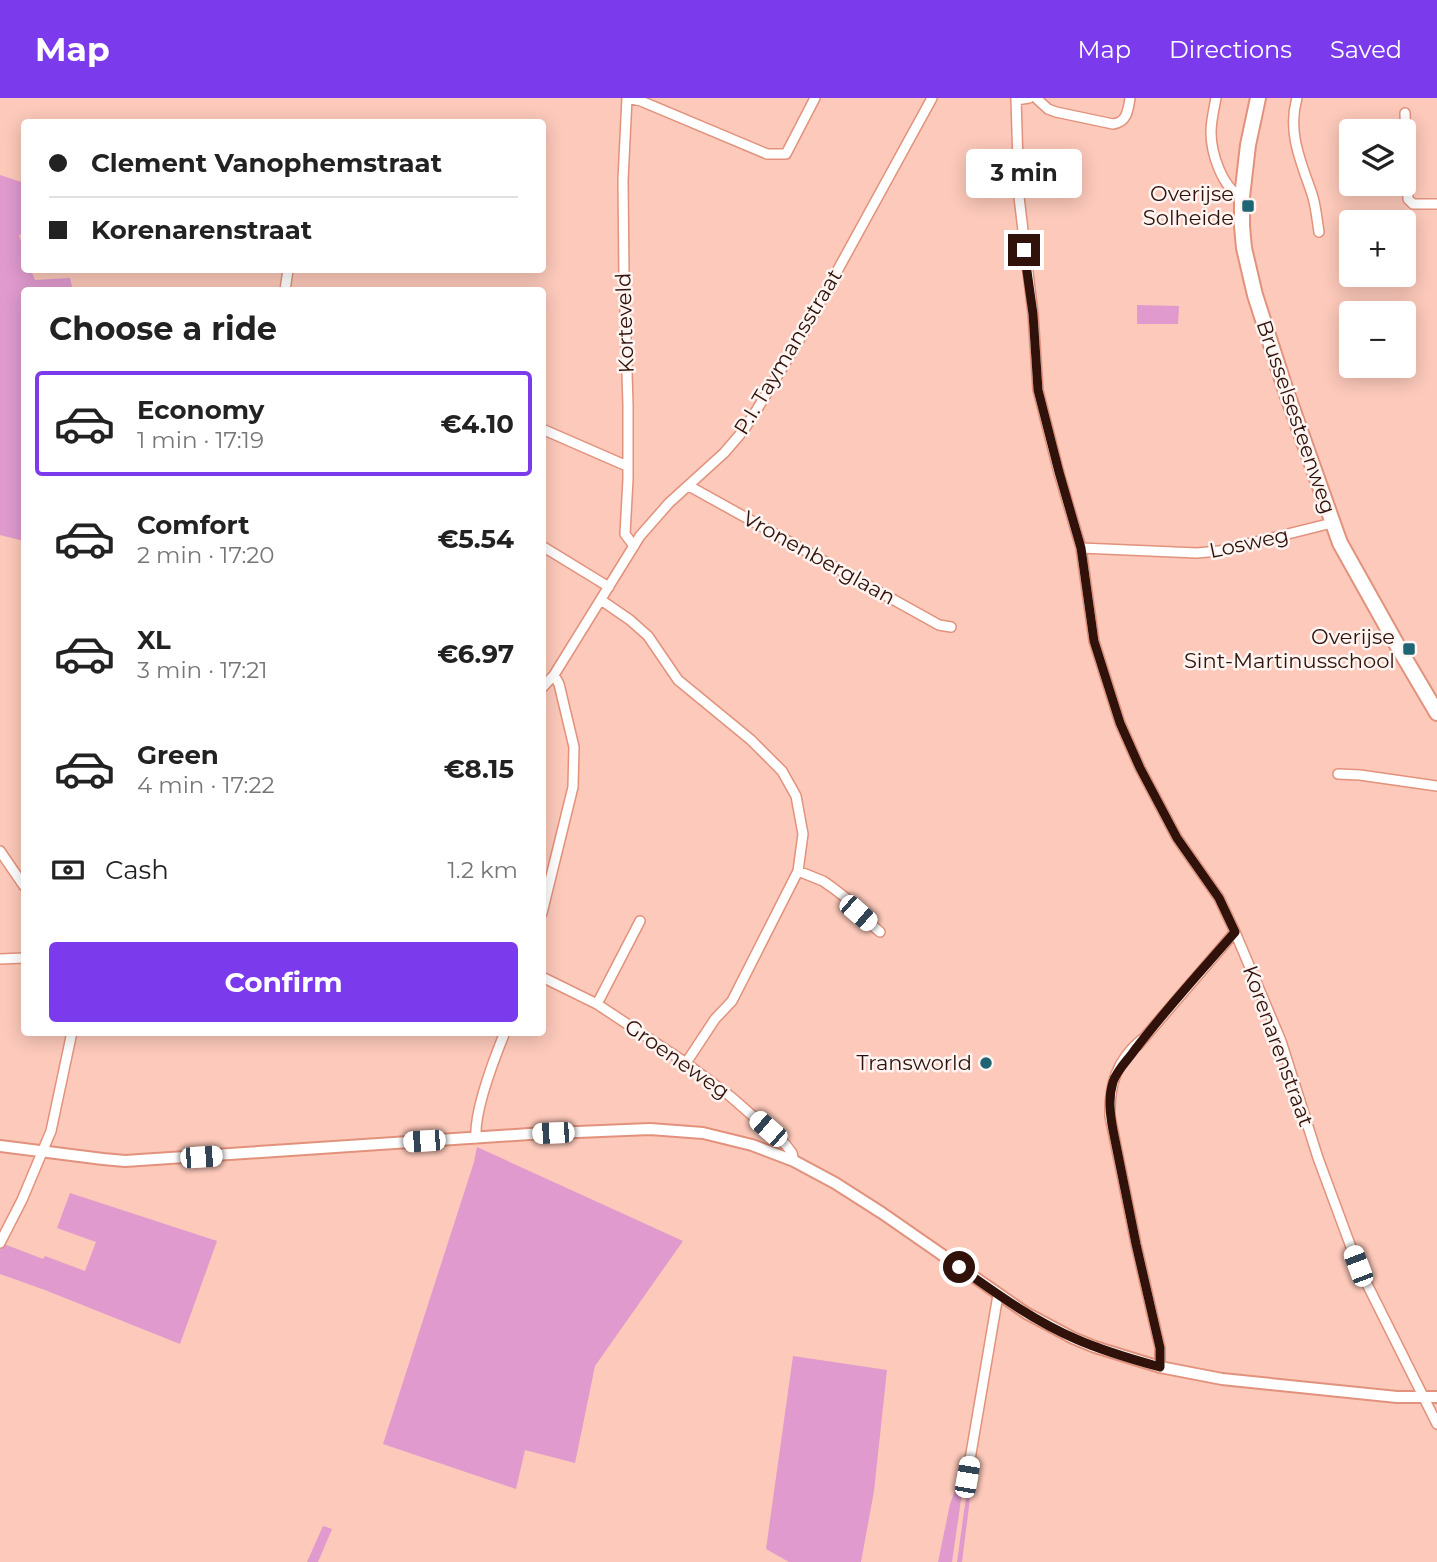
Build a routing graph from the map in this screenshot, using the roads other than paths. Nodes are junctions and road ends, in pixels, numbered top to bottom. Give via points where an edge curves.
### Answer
1 (627, 98) edge
2 (815, 98) edge
3 (932, 98) edge
4 (1029, 98) edge
5 (1036, 98) edge
6 (1130, 98) edge
7 (1216, 98) edge
8 (1258, 98) edge
9 (1297, 98) edge
10 (1016, 99) edge
11 (1405, 113) dead end
12 (1242, 197) junction
13 (1437, 204) edge
14 (1319, 232) dead end
15 (546, 431) edge
16 (627, 466) junction
17 (689, 486) junction
18 (1332, 523) junction
19 (634, 546) junction
20 (546, 548) edge
21 (1081, 548) junction
22 (609, 587) junction
23 (601, 600) junction
24 (951, 627) dead end
25 (554, 675) junction
26 (546, 684) edge
27 (1437, 713) edge
28 (1338, 774) dead end
29 (1437, 786) edge
30 (0, 851) edge
31 (798, 872) junction
32 (21, 882) edge
33 (546, 897) edge
34 (640, 921) dead end
35 (880, 932) dead end
36 (1235, 932) junction
37 (21, 958) edge
38 (0, 959) edge
39 (546, 979) edge
40 (597, 1004) junction
41 (71, 1036) edge
42 (504, 1036) edge
43 (686, 1063) junction
44 (476, 1138) junction
45 (0, 1146) edge
46 (42, 1152) junction
47 (794, 1161) junction
48 (0, 1243) edge
49 (998, 1295) junction
50 (1160, 1367) junction
51 (1437, 1397) edge
52 (1425, 1398) junction
53 (1437, 1424) edge
54 (967, 1477) dead end

1 - 2 street via 778,155 786,154
1 - 16 street, Korteveld via 623,180
3 - 17 street, P.I. Taymansstraat via 757,411 724,453
4 - 10 street
5 - 6 street via 1056,112 1112,124 1126,116
7 - 12 street via 1212,144 1225,181
8 - 12 main road, Brusselsesteenweg
9 - 14 street via 1293,127
10 - 21 street, Korenarenstraat via 1018,197 1038,390
11 - 13 street via 1408,199 1413,204
12 - 18 main road, Brusselsesteenweg via 1244,248 1252,285
15 - 16 street
16 - 19 street, Korteveld via 625,534
17 - 19 street, P.I. Taymansstraat
17 - 24 street, Vronenberglaan via 939,625
18 - 21 street, Losweg via 1219,551
18 - 27 main road, Brusselsesteenweg
19 - 22 street, P.I. Taymansstraat
20 - 22 street
21 - 36 street, Korenarenstraat via 1094,641 1120,723 1159,806 1219,898
22 - 23 street, P.I. Taymansstraat
23 - 25 street, P.I. Taymansstraat
23 - 31 street via 648,636 678,680 782,771 796,796 803,834
25 - 26 street, P.I. Taymansstraat
25 - 33 street via 574,747 573,787
28 - 29 street
30 - 32 street
31 - 35 street via 833,888
31 - 43 street via 732,1000
34 - 40 street
36 - 50 street via 1141,1040 1113,1080 1110,1095 1110,1115 1160,1348
36 - 52 street, Korenarenstraat via 1281,1041 1358,1266
37 - 38 street
39 - 40 street, Groeneweg
40 - 43 street, Groeneweg
41 - 46 street via 51,1131
42 - 44 street via 479,1113
43 - 47 street, Groeneweg via 786,1145
44 - 46 street via 147,1160
44 - 47 street via 650,1129 703,1133
45 - 46 street
46 - 48 street
47 - 49 street via 881,1213
49 - 50 street via 1073,1338
49 - 54 street
50 - 52 street via 1222,1379
51 - 52 street
52 - 53 street, Korenarenstraat

